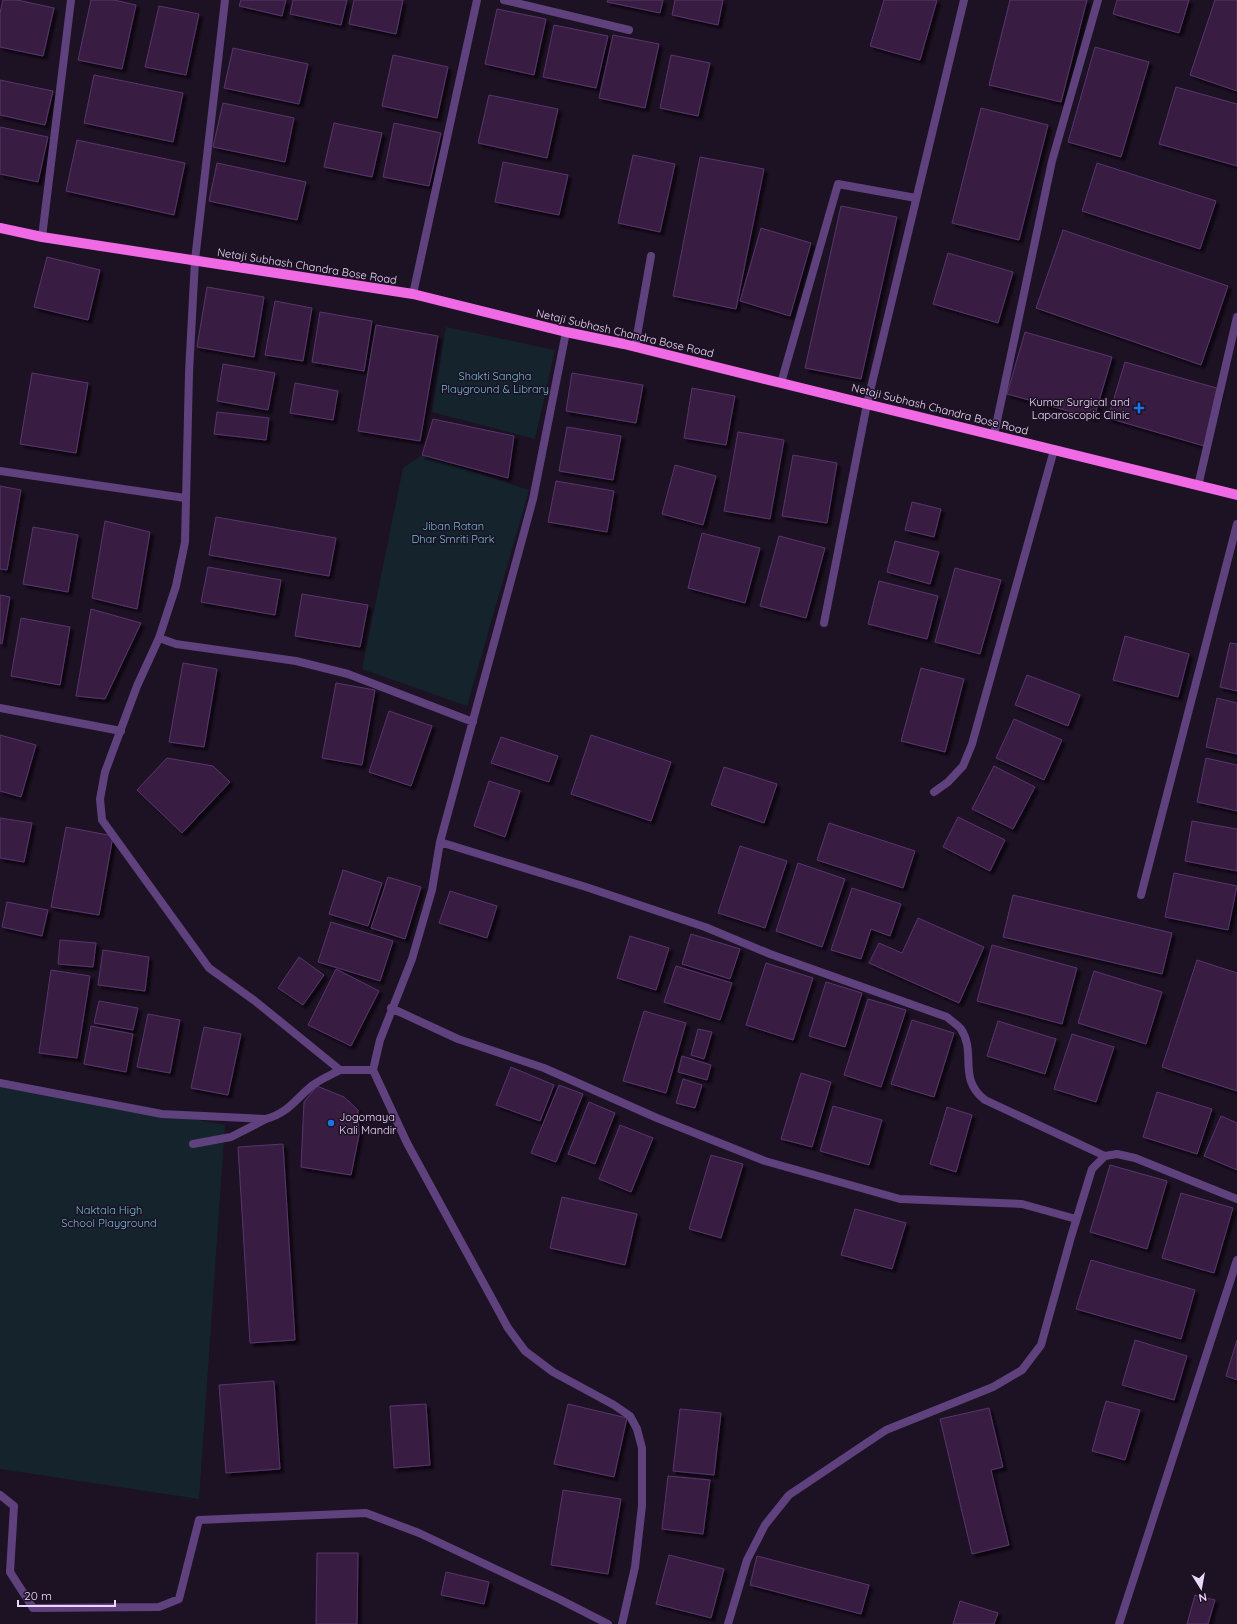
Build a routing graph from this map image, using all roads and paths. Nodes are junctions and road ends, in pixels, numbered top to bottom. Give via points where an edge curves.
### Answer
1 (71, 0) edge
2 (225, 0) edge
3 (477, 0) edge
4 (504, 0) edge
5 (964, 0) edge
6 (1098, 0) edge
7 (629, 30) dead end
8 (916, 198) junction
9 (0, 228) edge
10 (42, 237) junction
11 (650, 256) dead end
12 (195, 260) junction
13 (412, 294) junction
14 (1237, 317) edge
15 (1236, 328) edge
16 (566, 332) junction
17 (634, 347) junction
18 (782, 383) junction
19 (866, 404) junction
20 (994, 435) junction
21 (1054, 450) junction
22 (0, 471) edge
23 (1198, 486) junction
24 (1237, 495) edge
25 (185, 498) junction
26 (1237, 524) edge
27 (824, 623) dead end
28 (159, 638) junction
29 (0, 708) edge
30 (473, 722) junction
31 (121, 731) junction
32 (934, 792) dead end
33 (440, 842) junction
34 (1141, 895) dead end
35 (391, 1008) junction
36 (340, 1070) junction
37 (373, 1070) junction
38 (0, 1083) edge
39 (266, 1119) junction
40 (193, 1144) dead end
41 (1105, 1156) junction
42 (1237, 1199) edge
43 (1076, 1219) junction
44 (1237, 1260) edge
45 (0, 1495) edge
46 (608, 1624) edge
47 (622, 1624) edge
48 (728, 1624) edge
49 (1119, 1624) edge

1 - 10 street
2 - 12 street
3 - 13 street
4 - 7 street
5 - 8 street
6 - 20 street via 1052,161
8 - 18 street via 838,184
8 - 19 street
9 - 10 main road, Netaji Subhash Chandra Bose Road
10 - 12 main road, Netaji Subhash Chandra Bose Road
11 - 17 street
12 - 13 main road, Netaji Subhash Chandra Bose Road
12 - 25 street
13 - 16 main road, Netaji Subhash Chandra Bose Road
14 - 15 street
15 - 23 street
16 - 17 main road, Netaji Subhash Chandra Bose Road
16 - 30 street via 533,499
17 - 18 main road, Netaji Subhash Chandra Bose Road
18 - 19 main road, Netaji Subhash Chandra Bose Road
19 - 20 main road, Netaji Subhash Chandra Bose Road
19 - 27 street
20 - 21 main road, Netaji Subhash Chandra Bose Road
21 - 23 main road, Netaji Subhash Chandra Bose Road
21 - 32 street via 972,744 963,766
22 - 25 street
23 - 24 main road, Netaji Subhash Chandra Bose Road
25 - 28 street via 185,542 176,586
26 - 34 street
28 - 30 street via 176,644 296,661 348,674
28 - 31 street via 137,686
29 - 31 street
30 - 33 street
31 - 36 street via 105,772 100,799 102,820 209,968 255,1001
33 - 35 street via 432,890 412,959
33 - 41 street via 705,926 770,954 947,1017 960,1028 966,1040 970,1081 976,1093 985,1100
35 - 37 street
35 - 43 street via 458,1039 544,1068 657,1118 765,1161 900,1199 1022,1204
36 - 37 street
36 - 39 street via 314,1084 289,1108
37 - 47 street via 408,1143 508,1328 525,1351 553,1372 614,1404 630,1416 636,1429 642,1448 642,1506 635,1567
38 - 39 street via 162,1114
39 - 40 street via 231,1137
41 - 42 street via 1117,1154 1135,1158
41 - 43 street via 1092,1169
43 - 48 street via 1041,1346 1022,1370 993,1387 886,1430 789,1495 765,1525 747,1560
44 - 49 street
45 - 46 street via 14,1506 10,1572 33,1608 159,1607 179,1599 199,1520 366,1513 418,1533

